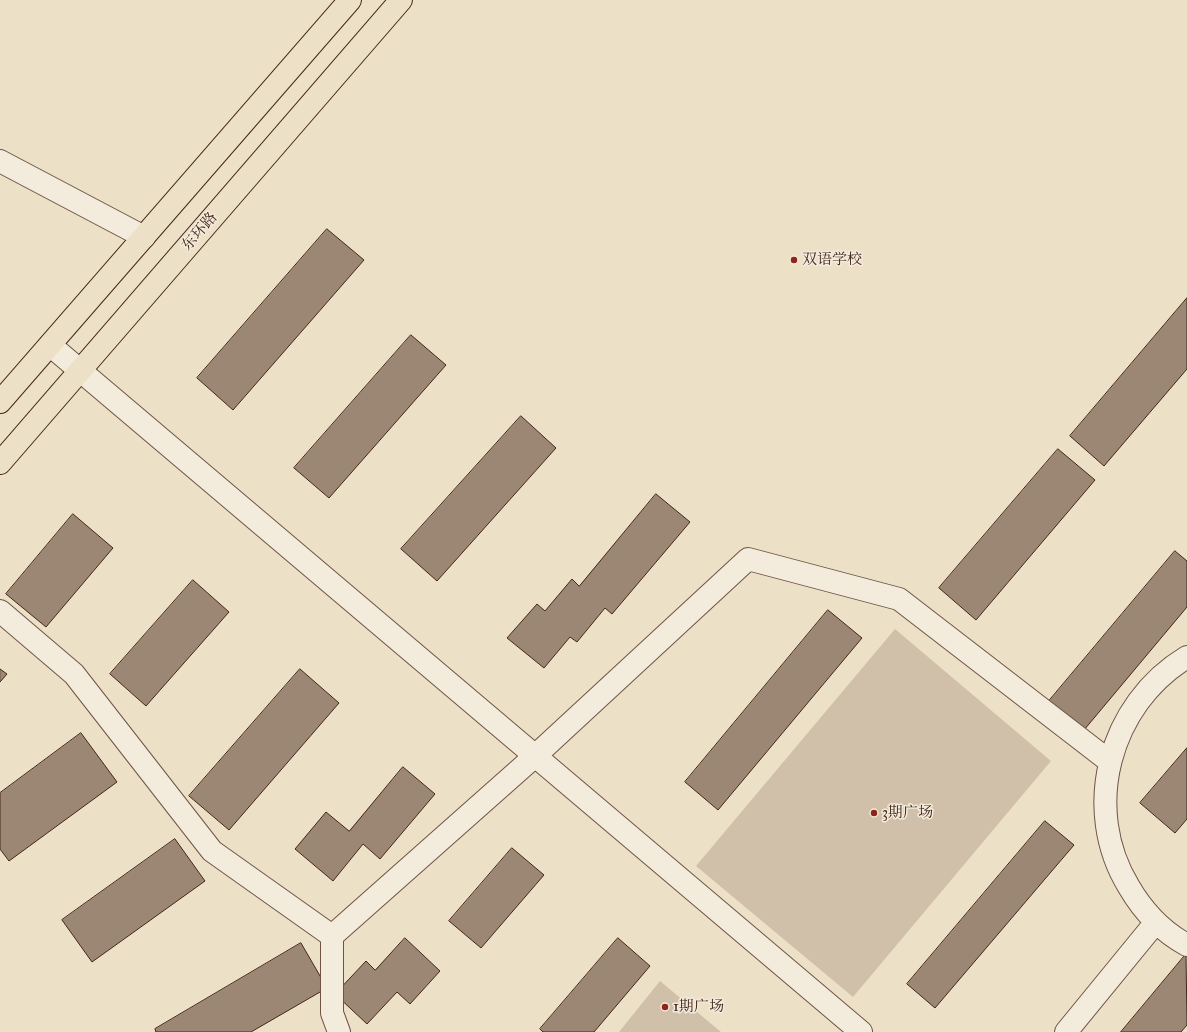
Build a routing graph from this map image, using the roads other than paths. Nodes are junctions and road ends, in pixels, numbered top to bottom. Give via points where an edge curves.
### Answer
1 (350, 0) edge
2 (401, 0) edge
3 (0, 161) edge
4 (144, 237) junction
5 (50, 345) junction
6 (80, 371) junction
7 (0, 402) edge
8 (0, 463) edge
9 (0, 611) edge
10 (1187, 657) edge
11 (535, 756) junction
12 (1109, 761) junction
13 (1156, 922) junction
14 (332, 936) junction
15 (1187, 944) edge
16 (339, 1032) edge
17 (861, 1032) edge
18 (1066, 1032) edge

1 - 4 main road
2 - 6 main road, 东环路
3 - 4 street
4 - 5 main road
5 - 6 street
5 - 7 main road
6 - 8 main road, 东环路
6 - 11 street
9 - 14 street via 74,674 212,851
10 - 12 street via 1151,684 1133,707 1119,733
11 - 12 street via 748,559 899,599
11 - 14 street
11 - 17 street
12 - 13 street via 1105,819 1111,848 1122,875 1137,900
13 - 15 street
13 - 18 street
14 - 16 street via 332,1013

